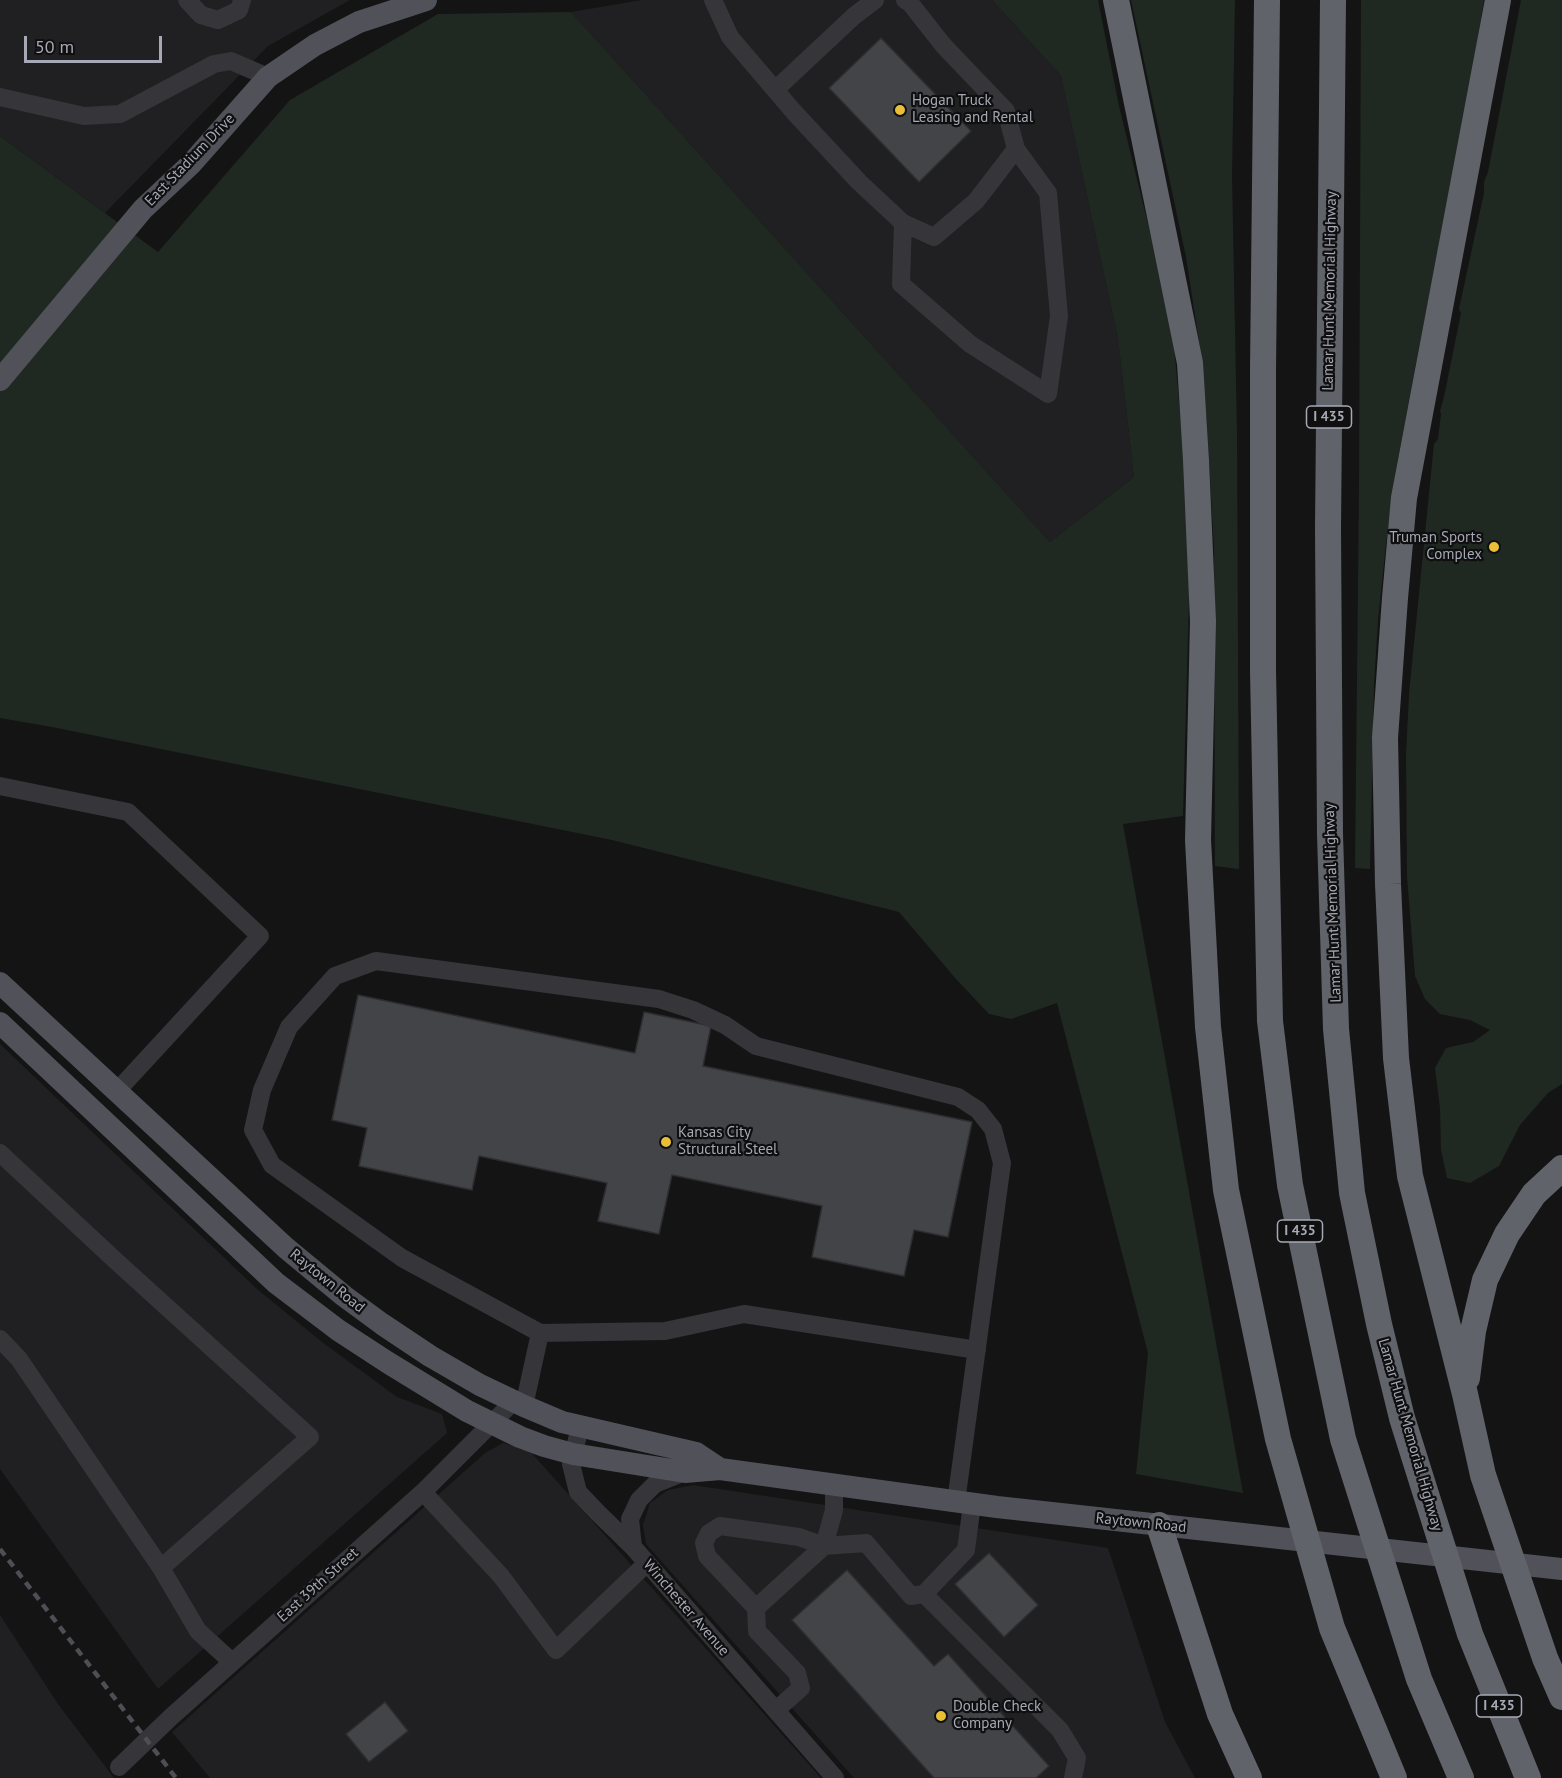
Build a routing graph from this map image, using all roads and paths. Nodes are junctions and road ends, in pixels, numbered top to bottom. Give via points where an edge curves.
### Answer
1 (187, 0) edge
2 (242, 0) edge
3 (426, 0) edge
4 (713, 0) edge
5 (875, 0) edge
6 (905, 0) edge
7 (1116, 0) edge
8 (1267, 0) edge
9 (1333, 0) edge
10 (1498, 0) edge
11 (268, 78) junction
12 (775, 90) junction
13 (0, 97) edge
14 (1016, 149) junction
15 (903, 224) junction
16 (0, 380) edge
17 (0, 786) edge
18 (0, 983) edge
19 (0, 1023) edge
20 (117, 1091) junction
21 (0, 1153) edge
22 (1562, 1168) edge
23 (205, 1174) junction
24 (183, 1196) junction
25 (540, 1333) junction
26 (0, 1339) edge
27 (977, 1350) junction
28 (1465, 1394) junction
29 (519, 1403) junction
30 (491, 1424) junction
31 (580, 1427) junction
32 (573, 1454) junction
33 (720, 1469) junction
34 (685, 1472) junction
35 (834, 1485) junction
36 (423, 1492) junction
37 (964, 1503) junction
38 (1159, 1525) junction
39 (824, 1546) junction
40 (633, 1547) junction
41 (647, 1563) junction
42 (161, 1568) junction
43 (1562, 1569) edge
44 (924, 1594) junction
45 (756, 1608) junction
46 (232, 1662) junction
47 (1562, 1697) edge
48 (776, 1710) junction
49 (119, 1767) dead end
50 (835, 1778) edge
51 (1073, 1778) edge
52 (1249, 1778) edge
53 (1394, 1778) edge
54 (1461, 1778) edge
55 (1528, 1778) edge

1 - 2 street via 201,15 218,20 239,10
3 - 11 main road, East Stadium Drive via 359,22 315,45
4 - 12 street via 730,37
5 - 12 street
6 - 14 street via 1006,111
7 - 53 highway via 1190,363 1203,621 1198,840 1208,1027 1226,1190 1278,1439 1332,1628
8 - 54 highway, I 435 via 1263,637 1270,1021 1290,1185 1343,1439 1419,1679
9 - 55 highway, Lamar Hunt Memorial Highway / I 435 via 1328,528 1330,834 1336,1029 1352,1193 1378,1324 1402,1418 1470,1634
10 - 28 highway via 1404,498 1385,738 1396,1058 1410,1176
11 - 13 street via 231,61 202,70 120,114 84,116
11 - 16 main road, East Stadium Drive via 191,164 143,209
12 - 15 street via 859,183
14 - 15 street via 976,201 934,237
14 - 15 street via 1048,193 1059,316 1048,394 970,344 901,284
17 - 20 street via 128,812 260,936
18 - 20 main road, Raytown Road
19 - 24 main road, Raytown Road
20 - 23 main road, Raytown Road
21 - 42 street via 310,1437
22 - 28 highway via 1534,1194 1512,1226 1485,1280 1473,1331
23 - 24 main road
23 - 29 main road, Raytown Road via 344,1296 430,1356
24 - 30 main road, Raytown Road via 276,1283 338,1330
25 - 27 street via 665,1331 744,1314
25 - 27 street via 402,1258 272,1165 253,1130 262,1090 289,1027 335,976 376,961 659,999 725,1025 756,1046 958,1097 978,1110 993,1129 1002,1163
25 - 29 street
26 - 42 street via 19,1359
27 - 37 street
28 - 47 highway via 1483,1475
29 - 30 street, East 39th Street
29 - 31 main road, Raytown Road
30 - 32 main road, Raytown Road
30 - 36 street, East 39th Street
31 - 32 street, Winchester Avenue
31 - 33 main road, Raytown Road via 696,1453
32 - 34 main road, Raytown Road
32 - 40 street, Winchester Avenue via 571,1464 578,1492
33 - 34 main road, Raytown Road
33 - 35 main road, Raytown Road
34 - 40 street via 655,1484 639,1500 630,1519
35 - 37 main road, Raytown Road
35 - 39 street via 834,1510
36 - 41 street via 501,1576 556,1650
36 - 46 street, East 39th Street
37 - 38 main road, Raytown Road
37 - 44 street via 966,1550
38 - 43 main road, Raytown Road
38 - 52 highway via 1220,1714
39 - 44 street via 866,1542 911,1596
39 - 45 street
39 - 45 street via 799,1537 720,1526 709,1533 704,1543 707,1556
40 - 41 street, Winchester Avenue
41 - 48 street, Winchester Avenue
42 - 46 street via 198,1631
44 - 51 street via 1060,1730 1077,1758
45 - 48 street via 757,1631 797,1673 801,1688
46 - 49 street, East 39th Street
48 - 50 street, Winchester Avenue

